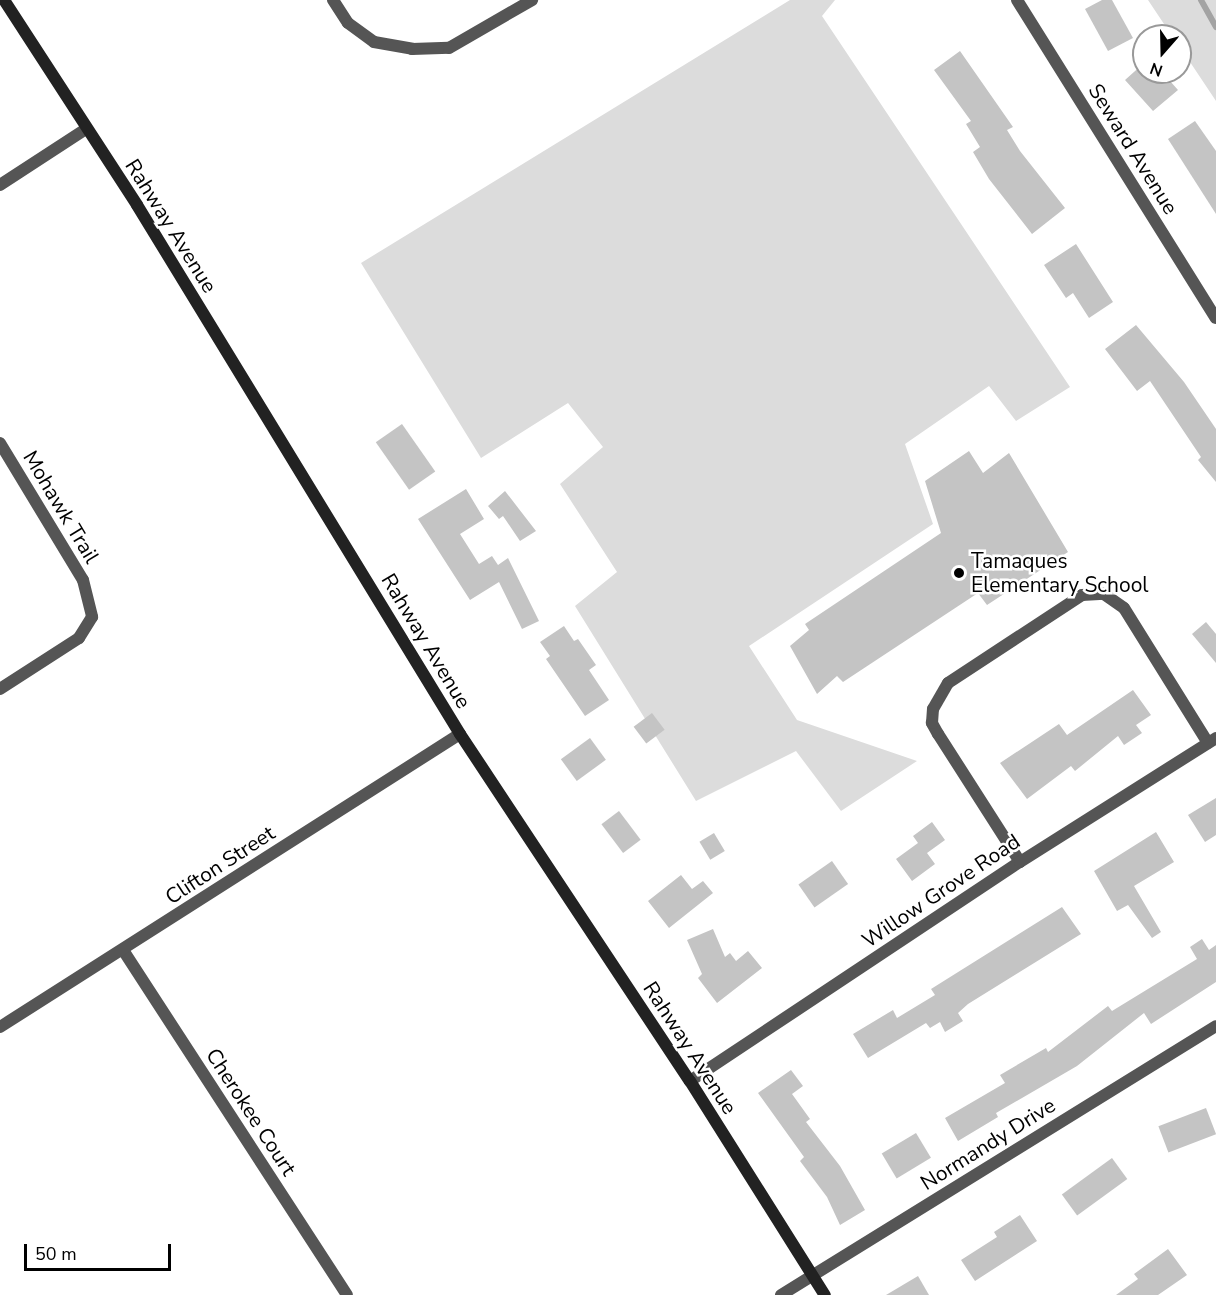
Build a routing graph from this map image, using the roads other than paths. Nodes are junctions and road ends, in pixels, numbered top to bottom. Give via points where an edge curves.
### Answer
1 (4, 0) edge
2 (333, 0) edge
3 (532, 0) edge
4 (1017, 0) edge
5 (86, 129) junction
6 (0, 185) edge
7 (1216, 318) edge
8 (0, 443) edge
9 (0, 689) edge
10 (460, 734) junction
11 (1212, 740) edge
12 (1020, 862) junction
13 (123, 950) junction
14 (1216, 1026) edge
15 (0, 1027) edge
16 (690, 1081) junction
17 (811, 1275) junction
18 (347, 1295) edge
19 (781, 1295) edge
20 (825, 1295) edge

1 - 5 street, Rahway Avenue
2 - 3 street via 348,23 375,42 412,49 449,48
4 - 7 street, Seward Avenue
5 - 6 street
5 - 10 street, Rahway Avenue via 137,205
8 - 9 street, Mohawk Trail via 83,580 92,617 78,638
10 - 13 street, Clifton Street
10 - 16 street, Rahway Avenue
11 - 12 street, Willow Grove Road
11 - 12 street via 1124,608 1104,594 1091,592 948,683 933,709 932,723 954,762
12 - 16 street, Willow Grove Road
13 - 15 street, Clifton Street
13 - 18 street, Cherokee Court
14 - 17 street, Normandy Drive
16 - 17 street, Rahway Avenue
17 - 19 street, Normandy Drive
17 - 20 street, Rahway Avenue

